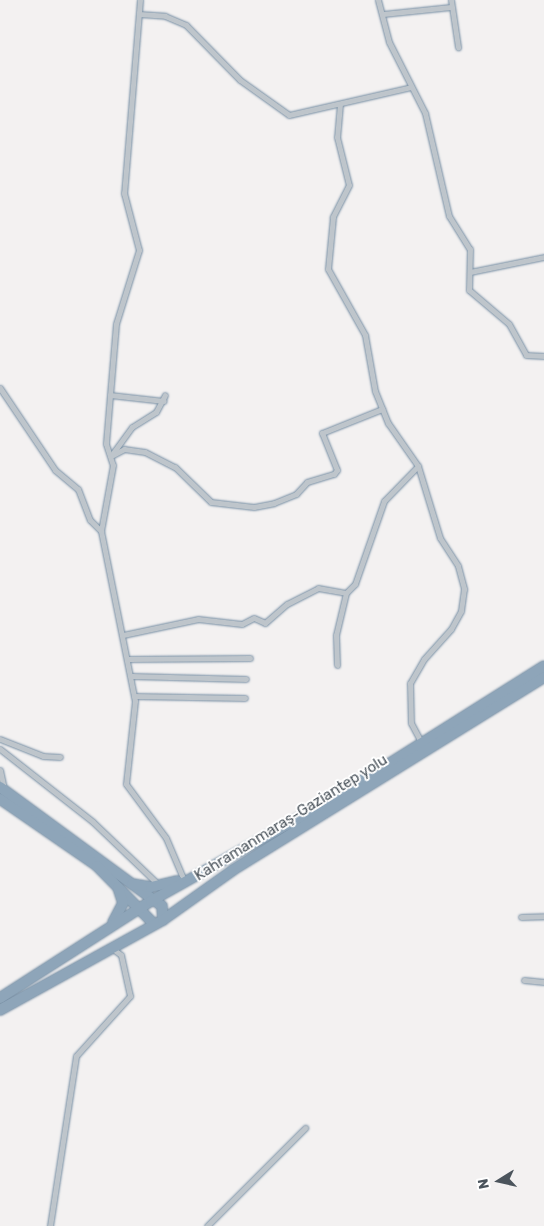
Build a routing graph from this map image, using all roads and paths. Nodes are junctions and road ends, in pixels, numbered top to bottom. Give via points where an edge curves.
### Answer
1 (140, 0) edge
2 (378, 0) edge
3 (451, 0) edge
4 (451, 7) junction
5 (139, 14) junction
6 (384, 14) junction
7 (458, 47) dead end
8 (411, 87) junction
9 (340, 104) junction
10 (544, 257) edge
11 (470, 272) junction
12 (544, 356) edge
13 (0, 388) edge
14 (110, 396) junction
15 (382, 409) junction
16 (112, 455) junction
17 (418, 466) junction
18 (101, 530) junction
19 (346, 593) junction
20 (123, 635) junction
21 (250, 658) dead end
22 (129, 659) junction
23 (336, 665) dead end
24 (544, 666) edge
25 (132, 676) junction
26 (544, 677) edge
27 (246, 679) dead end
28 (134, 696) junction
29 (245, 698) dead end
30 (0, 740) edge
31 (421, 742) junction
32 (0, 749) edge
33 (60, 757) dead end
34 (0, 770) edge
35 (1, 792) edge
36 (205, 869) junction
37 (183, 878) junction
38 (128, 882) junction
39 (117, 884) junction
40 (160, 886) junction
41 (151, 901) junction
42 (140, 908) junction
43 (544, 916) edge
44 (522, 917) dead end
45 (159, 922) junction
46 (107, 928) junction
47 (129, 938) junction
48 (108, 949) junction
49 (121, 955) junction
50 (524, 980) dead end
51 (544, 982) edge
52 (0, 998) edge
53 (0, 1010) edge
54 (305, 1128) dead end
55 (50, 1226) edge
56 (207, 1226) edge

1 - 5 street
2 - 6 street
3 - 4 street
4 - 6 street
4 - 7 street
5 - 9 street via 165,16 186,25 240,80 289,115
5 - 14 street via 124,192 139,250 119,305
6 - 8 street via 389,42
8 - 9 street
8 - 11 street via 425,113 449,216 470,249
9 - 15 street via 337,137 349,185 333,217 328,269 364,335
10 - 11 street
11 - 12 street via 472,294 509,324 526,355
13 - 18 street via 55,470 78,489 90,520
14 - 16 street via 106,444
14 - 16 street via 164,398 156,412 132,427
15 - 16 street via 322,433 337,470 334,474 307,482 296,494 254,507 211,502 175,467 145,452 124,449
15 - 17 street
16 - 18 street via 112,473
17 - 19 street via 384,501 355,584
17 - 31 street via 440,538 458,566 464,589 461,611 451,629 424,659 410,684 411,723
18 - 20 street
19 - 20 street via 318,588 287,604 265,623 254,618 242,624 198,620
19 - 23 street via 336,635
20 - 22 street
21 - 22 street
22 - 25 street
24 - 31 highway, Kahramanmaraş-Gaziantep yolu
25 - 27 street
25 - 28 street
26 - 45 highway, Kahramanmaraş-Gaziantep yolu via 232,870
28 - 29 street
28 - 37 street via 126,784 166,838
30 - 33 street via 43,756
31 - 36 highway, Kahramanmaraş-Gaziantep yolu via 333,799
32 - 40 street via 93,822
34 - 35 street
35 - 38 highway
35 - 39 highway
36 - 37 highway
36 - 41 highway, Kahramanmaraş-Gaziantep yolu
37 - 40 highway
38 - 40 highway
38 - 41 highway
39 - 42 highway
39 - 46 highway via 123,903
41 - 42 highway, Kahramanmaraş-Gaziantep yolu
41 - 45 highway via 162,906
42 - 45 highway
42 - 46 highway, Kahramanmaraş-Gaziantep yolu
43 - 44 street
45 - 47 highway, Kahramanmaraş-Gaziantep yolu
46 - 52 highway, Kahramanmaraş-Gaziantep yolu
47 - 48 highway, Kahramanmaraş-Gaziantep yolu
47 - 49 street
48 - 49 street
48 - 53 highway, Kahramanmaraş-Gaziantep yolu
49 - 55 street via 130,996 76,1056
50 - 51 street
54 - 56 street

